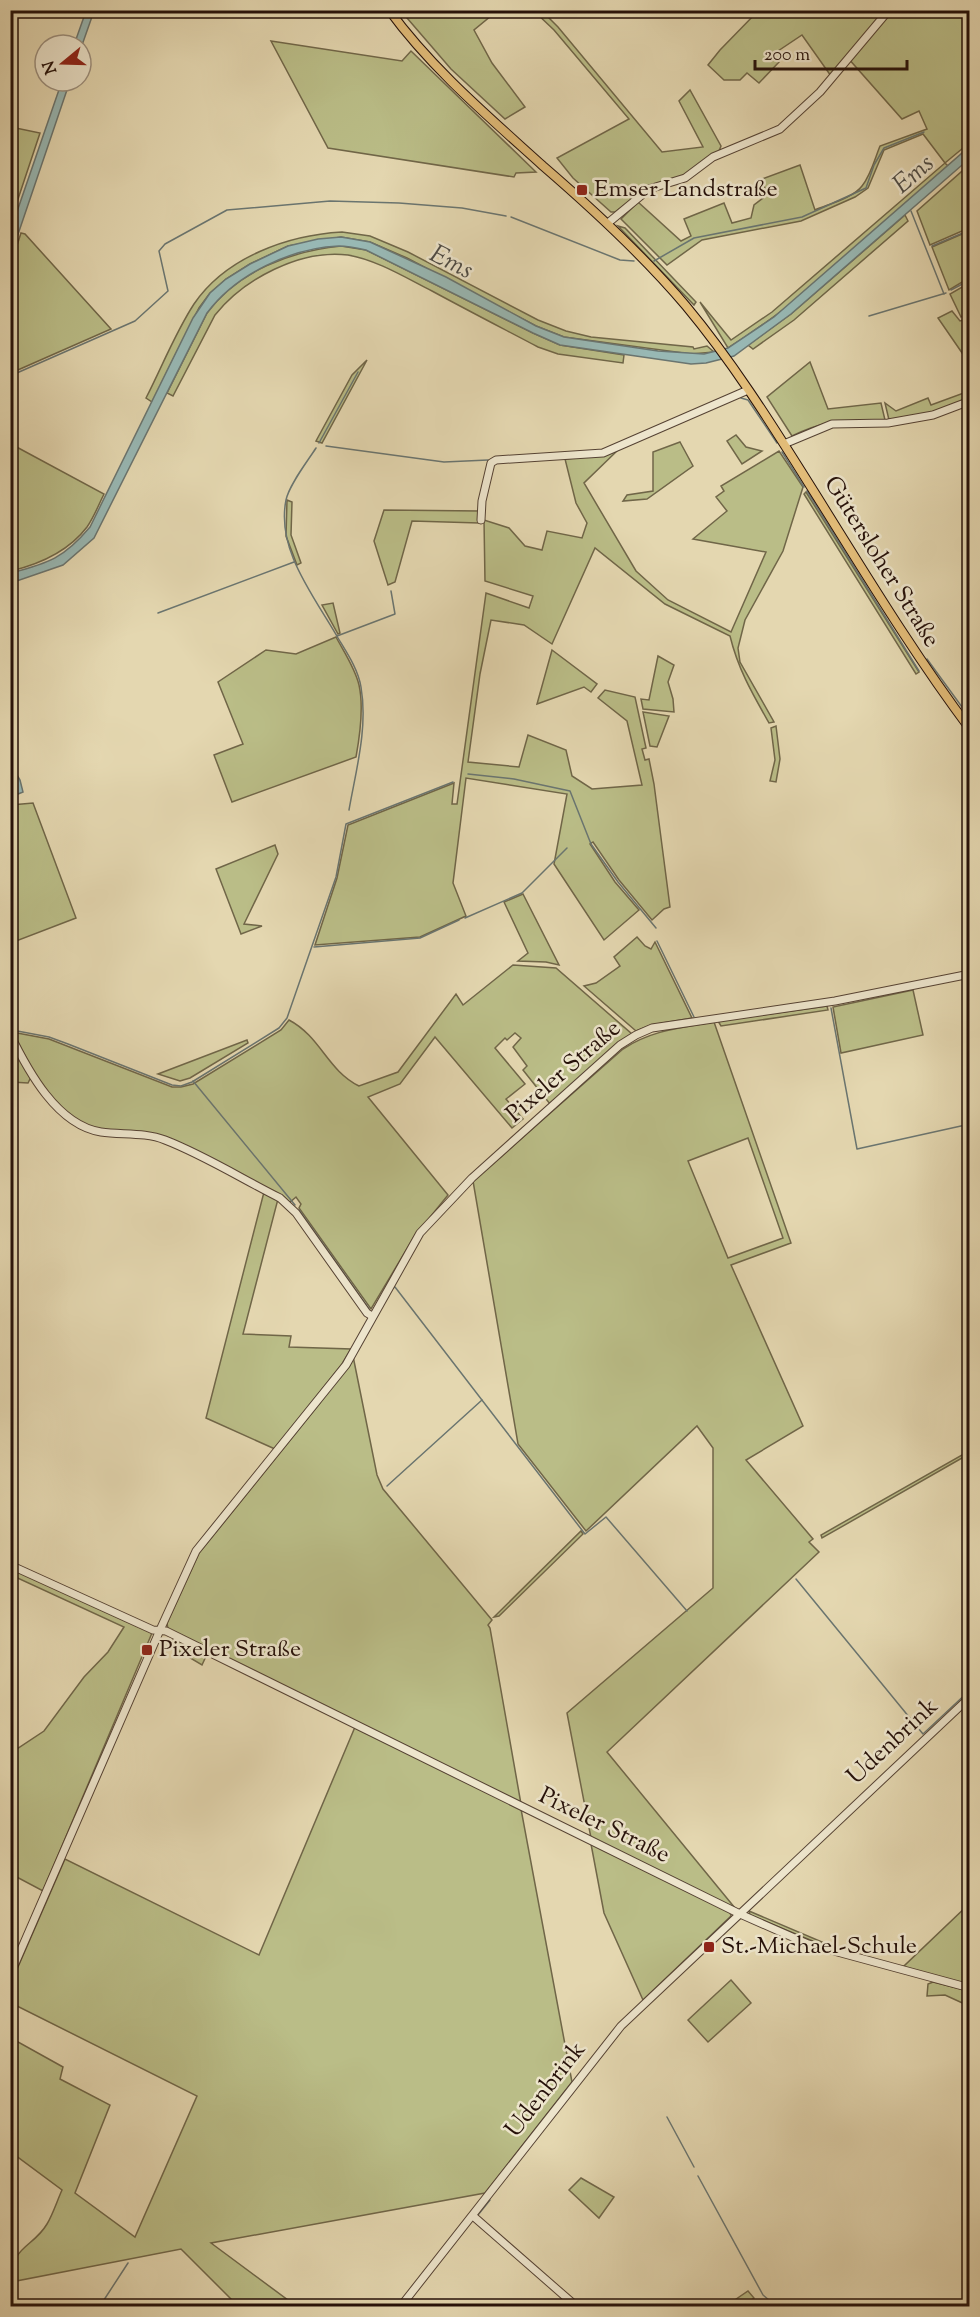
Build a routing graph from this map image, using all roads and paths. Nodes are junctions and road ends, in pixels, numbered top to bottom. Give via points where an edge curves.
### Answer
1 (389, 10) edge
2 (889, 10) edge
3 (608, 223) junction
4 (748, 390) junction
5 (969, 401) edge
6 (784, 444) junction
7 (481, 520) dead end
8 (969, 729) edge
9 (969, 974) edge
10 (11, 1035) edge
11 (372, 1316) junction
12 (10, 1565) edge
13 (160, 1630) junction
14 (969, 1697) edge
15 (740, 1914) junction
16 (14, 1959) edge
17 (10, 1975) edge
18 (969, 1988) edge
19 (472, 2216) junction
20 (401, 2307) edge
21 (576, 2307) edge

1 - 3 main road, Gütersloher Straße via 445,75
2 - 3 street via 819,92 780,129 713,157 685,178 649,189
3 - 4 main road, Gütersloher Straße via 687,307
4 - 6 main road, Gütersloher Straße
4 - 7 street via 603,453 496,460 491,463
5 - 6 street via 933,415 888,423 832,424
6 - 8 main road, Gütersloher Straße via 920,660
9 - 11 street, Pixeler Straße via 835,1001 652,1028 636,1035 450,1200 416,1239
10 - 11 street via 38,1084 75,1121 101,1132 163,1139 280,1198 296,1212
11 - 13 street, Pixeler Straße via 346,1365 196,1551
12 - 13 street, Pixeler Straße
13 - 15 street, Pixeler Straße
13 - 16 street, Pixeler Straße
14 - 15 street, Udenbrink
15 - 18 street via 808,1944
15 - 19 street, Udenbrink via 621,2026
16 - 17 street, Pixeler Straße
19 - 20 street, Udenbrink
19 - 21 street

